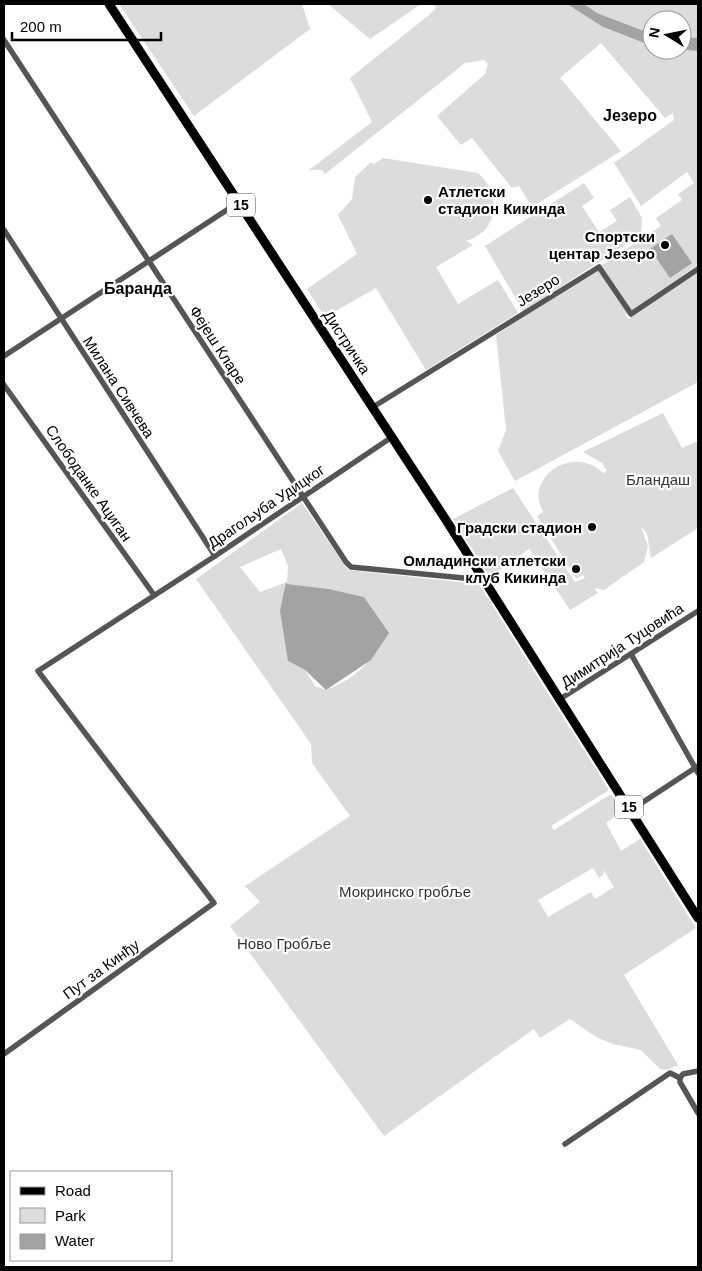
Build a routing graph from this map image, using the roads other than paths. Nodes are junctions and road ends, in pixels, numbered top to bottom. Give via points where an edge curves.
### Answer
1 (109, 4) edge
2 (4, 40) edge
3 (239, 202) junction
4 (4, 230) edge
5 (148, 261) junction
6 (698, 269) edge
7 (60, 318) junction
8 (4, 356) edge
9 (4, 385) edge
10 (373, 406) junction
11 (392, 437) junction
12 (302, 497) junction
13 (215, 556) junction
14 (484, 580) junction
15 (154, 595) junction
16 (698, 611) edge
17 (631, 654) junction
18 (559, 698) junction
19 (697, 769) edge
20 (631, 810) junction
21 (214, 904) joint
22 (698, 918) edge
23 (4, 1054) edge
24 (698, 1071) edge
25 (680, 1078) junction
26 (698, 1113) edge
27 (565, 1144) dead end

1 - 3 main road, Дистричка / 15
2 - 5 street, Фејеш Кларе
3 - 5 street
3 - 10 main road, Дистричка / 15
4 - 7 street, Милана Сивчева
5 - 7 street
5 - 12 street, Фејеш Кларе
6 - 10 street, Језеро via 631,314 599,267
7 - 8 street
7 - 13 street, Милана Сивчева
9 - 15 street, Слободанке Ациган
10 - 11 main road, Дистричка / 15
11 - 12 street, Драгољуба Удицког
11 - 14 main road, Дистричка / 15
12 - 13 street, Драгољуба Удицког
12 - 14 street, Фејеш Кларе via 351,567
13 - 15 street, Драгољуба Удицког
14 - 18 main road, Дистричка / 15
15 - 21 street, Драгољуба Удицког via 38,671
16 - 17 street, Димитрија Туцовића
17 - 18 street, Димитрија Туцовића
17 - 19 street
18 - 20 main road, 15
19 - 20 street
20 - 22 main road, 15
21 - 23 street, Пут за Кинђу
24 - 25 street via 683,1074
25 - 26 street
25 - 27 street via 670,1073

